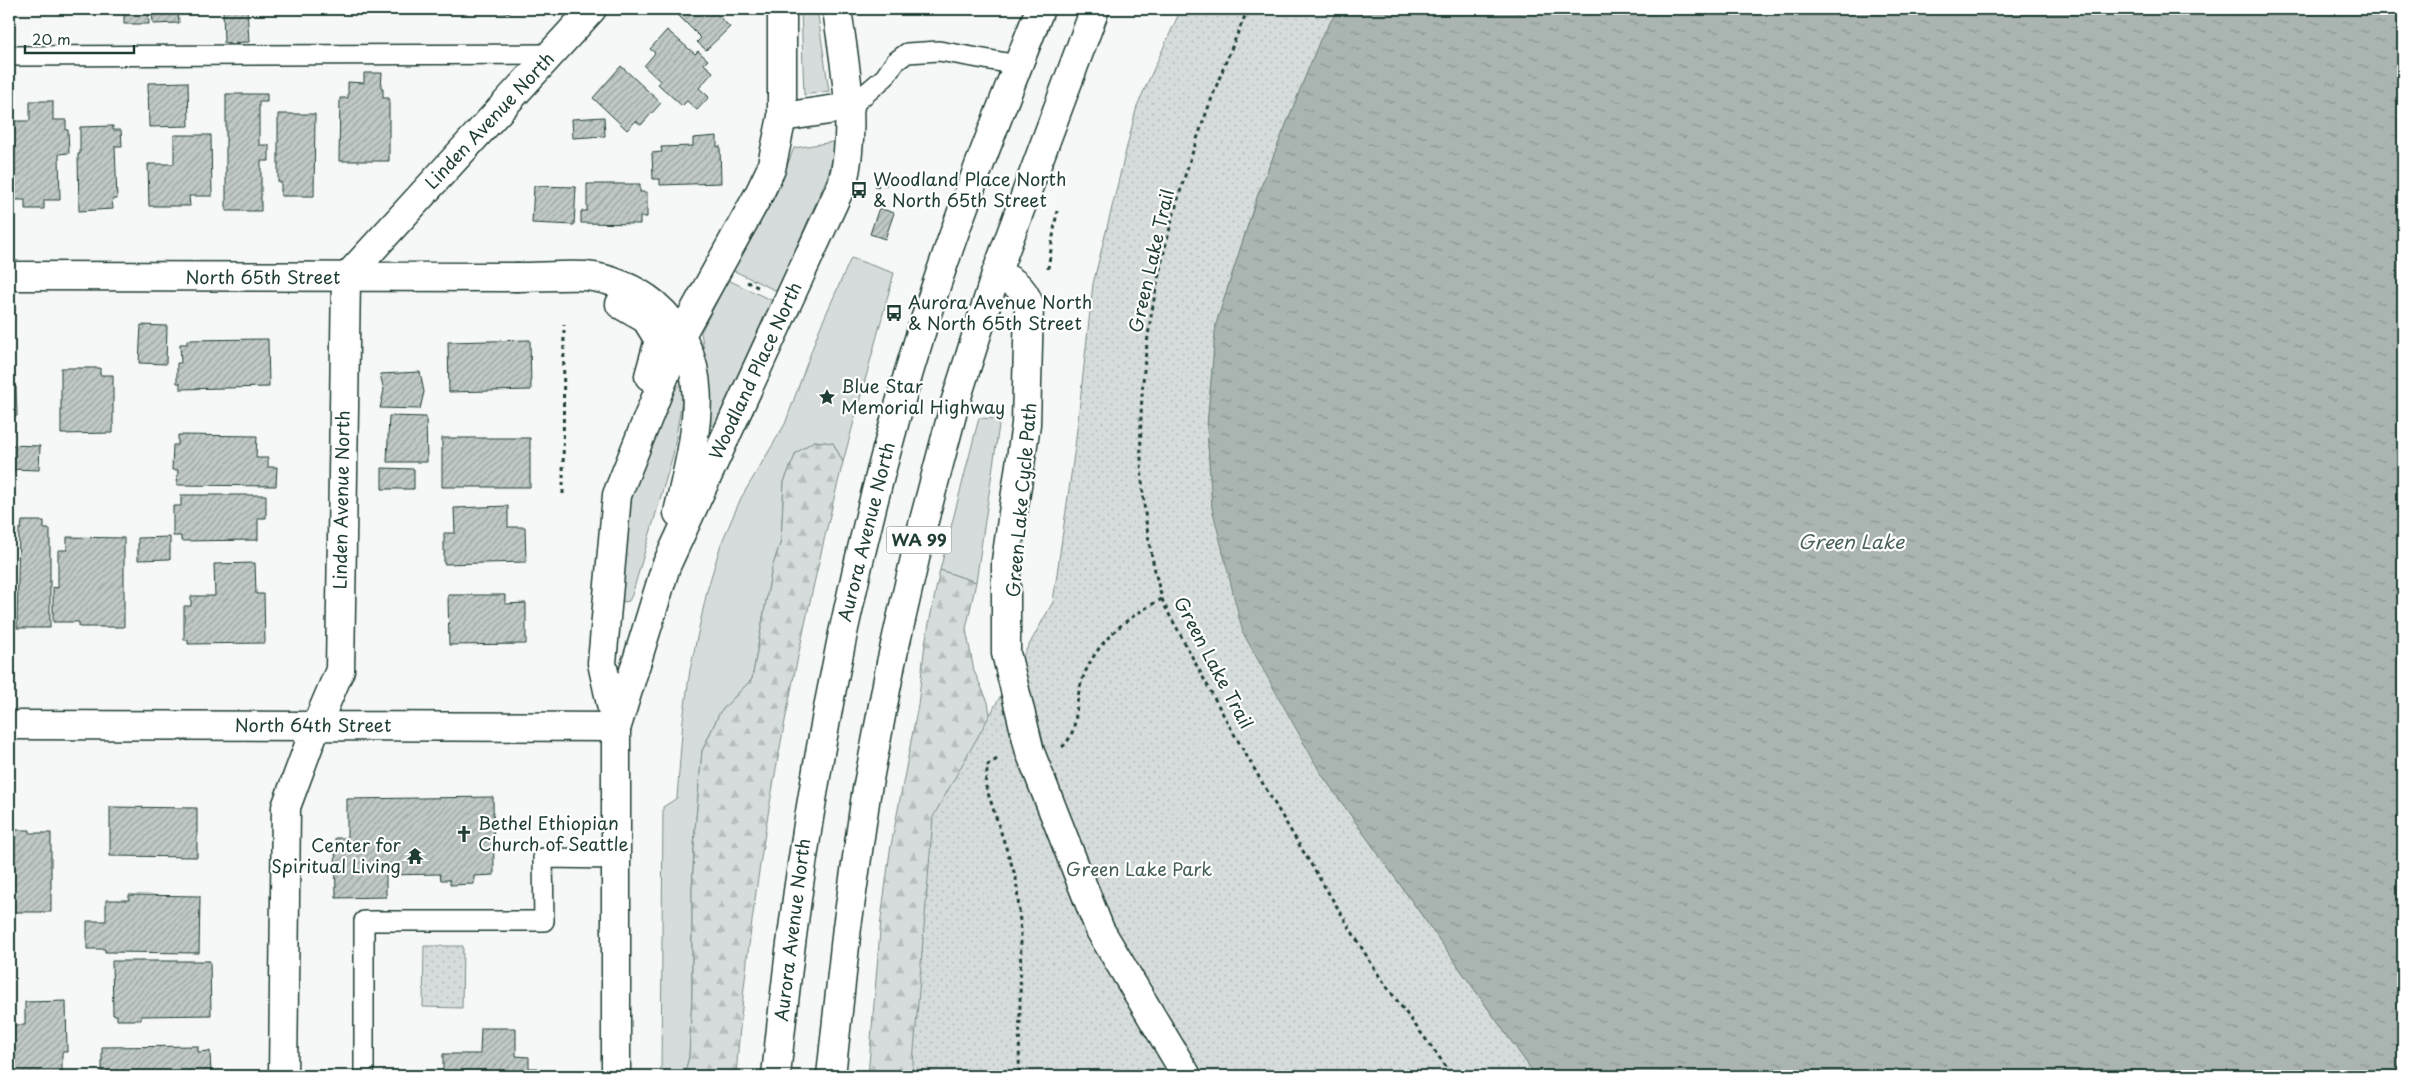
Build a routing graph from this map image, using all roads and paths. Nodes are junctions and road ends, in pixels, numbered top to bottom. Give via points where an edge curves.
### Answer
1 (592, 9) edge
2 (782, 9) edge
3 (837, 9) edge
4 (1040, 9) edge
5 (1096, 9) edge
6 (1248, 9) edge
7 (552, 54) junction
8 (9, 56) edge
9 (1018, 65) junction
10 (850, 107) junction
11 (782, 117) junction
12 (926, 178) dead end
13 (866, 187) dead end
14 (1058, 201) dead end
15 (996, 274) junction
16 (1047, 275) dead end
17 (9, 276) edge
18 (517, 277) junction
19 (346, 278) junction
20 (744, 280) dead end
21 (766, 291) dead end
22 (564, 324) dead end
23 (681, 335) junction
24 (562, 494) dead end
25 (617, 496) junction
26 (666, 566) junction
27 (1162, 599) junction
28 (9, 725) edge
29 (316, 726) junction
30 (616, 727) junction
31 (1062, 747) dead end
32 (997, 758) dead end
33 (616, 859) junction
34 (283, 1076) edge
35 (364, 1076) edge
36 (616, 1076) edge
37 (776, 1076) edge
38 (831, 1076) edge
39 (1019, 1076) edge
40 (1187, 1076) edge
41 (1453, 1076) edge

1 - 7 main road, Linden Avenue North
2 - 11 main road, Woodland Place North
3 - 10 main road, Woodland Place North
4 - 9 main road, Aurora Avenue North / WA 99
5 - 15 main road, WA 99
6 - 27 path, Green Lake Trail via 1190,158 1164,251 1149,325 1141,401 1141,490 1146,534
7 - 8 lane
7 - 19 main road, Linden Avenue North
9 - 10 lane via 939,51 907,53
9 - 37 main road, Aurora Avenue North / WA 99 via 943,264 875,494 840,641 810,799
10 - 11 main road
10 - 26 main road, Woodland Place North via 851,140 843,182
11 - 23 main road, Woodland Place North via 771,169
12 - 13 path
14 - 16 path
15 - 38 main road, WA 99 via 955,403 891,663 846,927
15 - 40 main road via 1024,290 1029,304 1026,424 1006,561 1008,662 1030,752 1100,930
17 - 19 main road, North 65th Street
18 - 19 main road, North 65th Street
18 - 23 main road via 586,276 618,283 647,298 664,312
18 - 25 main road via 622,305 646,319 659,340
19 - 29 main road, Linden Avenue North via 340,670
20 - 21 path
22 - 24 path
23 - 25 main road, Woodland Place North
23 - 26 main road via 696,380 697,404 694,437
25 - 30 main road, Woodland Place North via 602,663
26 - 30 main road, Woodland Place North
27 - 31 path via 1120,625 1099,648 1081,683 1075,724 1069,740
27 - 41 path, Green Lake Trail via 1203,679 1289,828 1379,975
28 - 29 main road, North 64th Street
29 - 30 main road, North 64th Street
29 - 34 main road, Linden Avenue North via 286,807
30 - 33 main road, Woodland Place North
32 - 39 path via 988,765 986,784 1016,878 1021,932
33 - 35 lane via 543,858 544,921 364,921
33 - 36 main road, Woodland Place North

